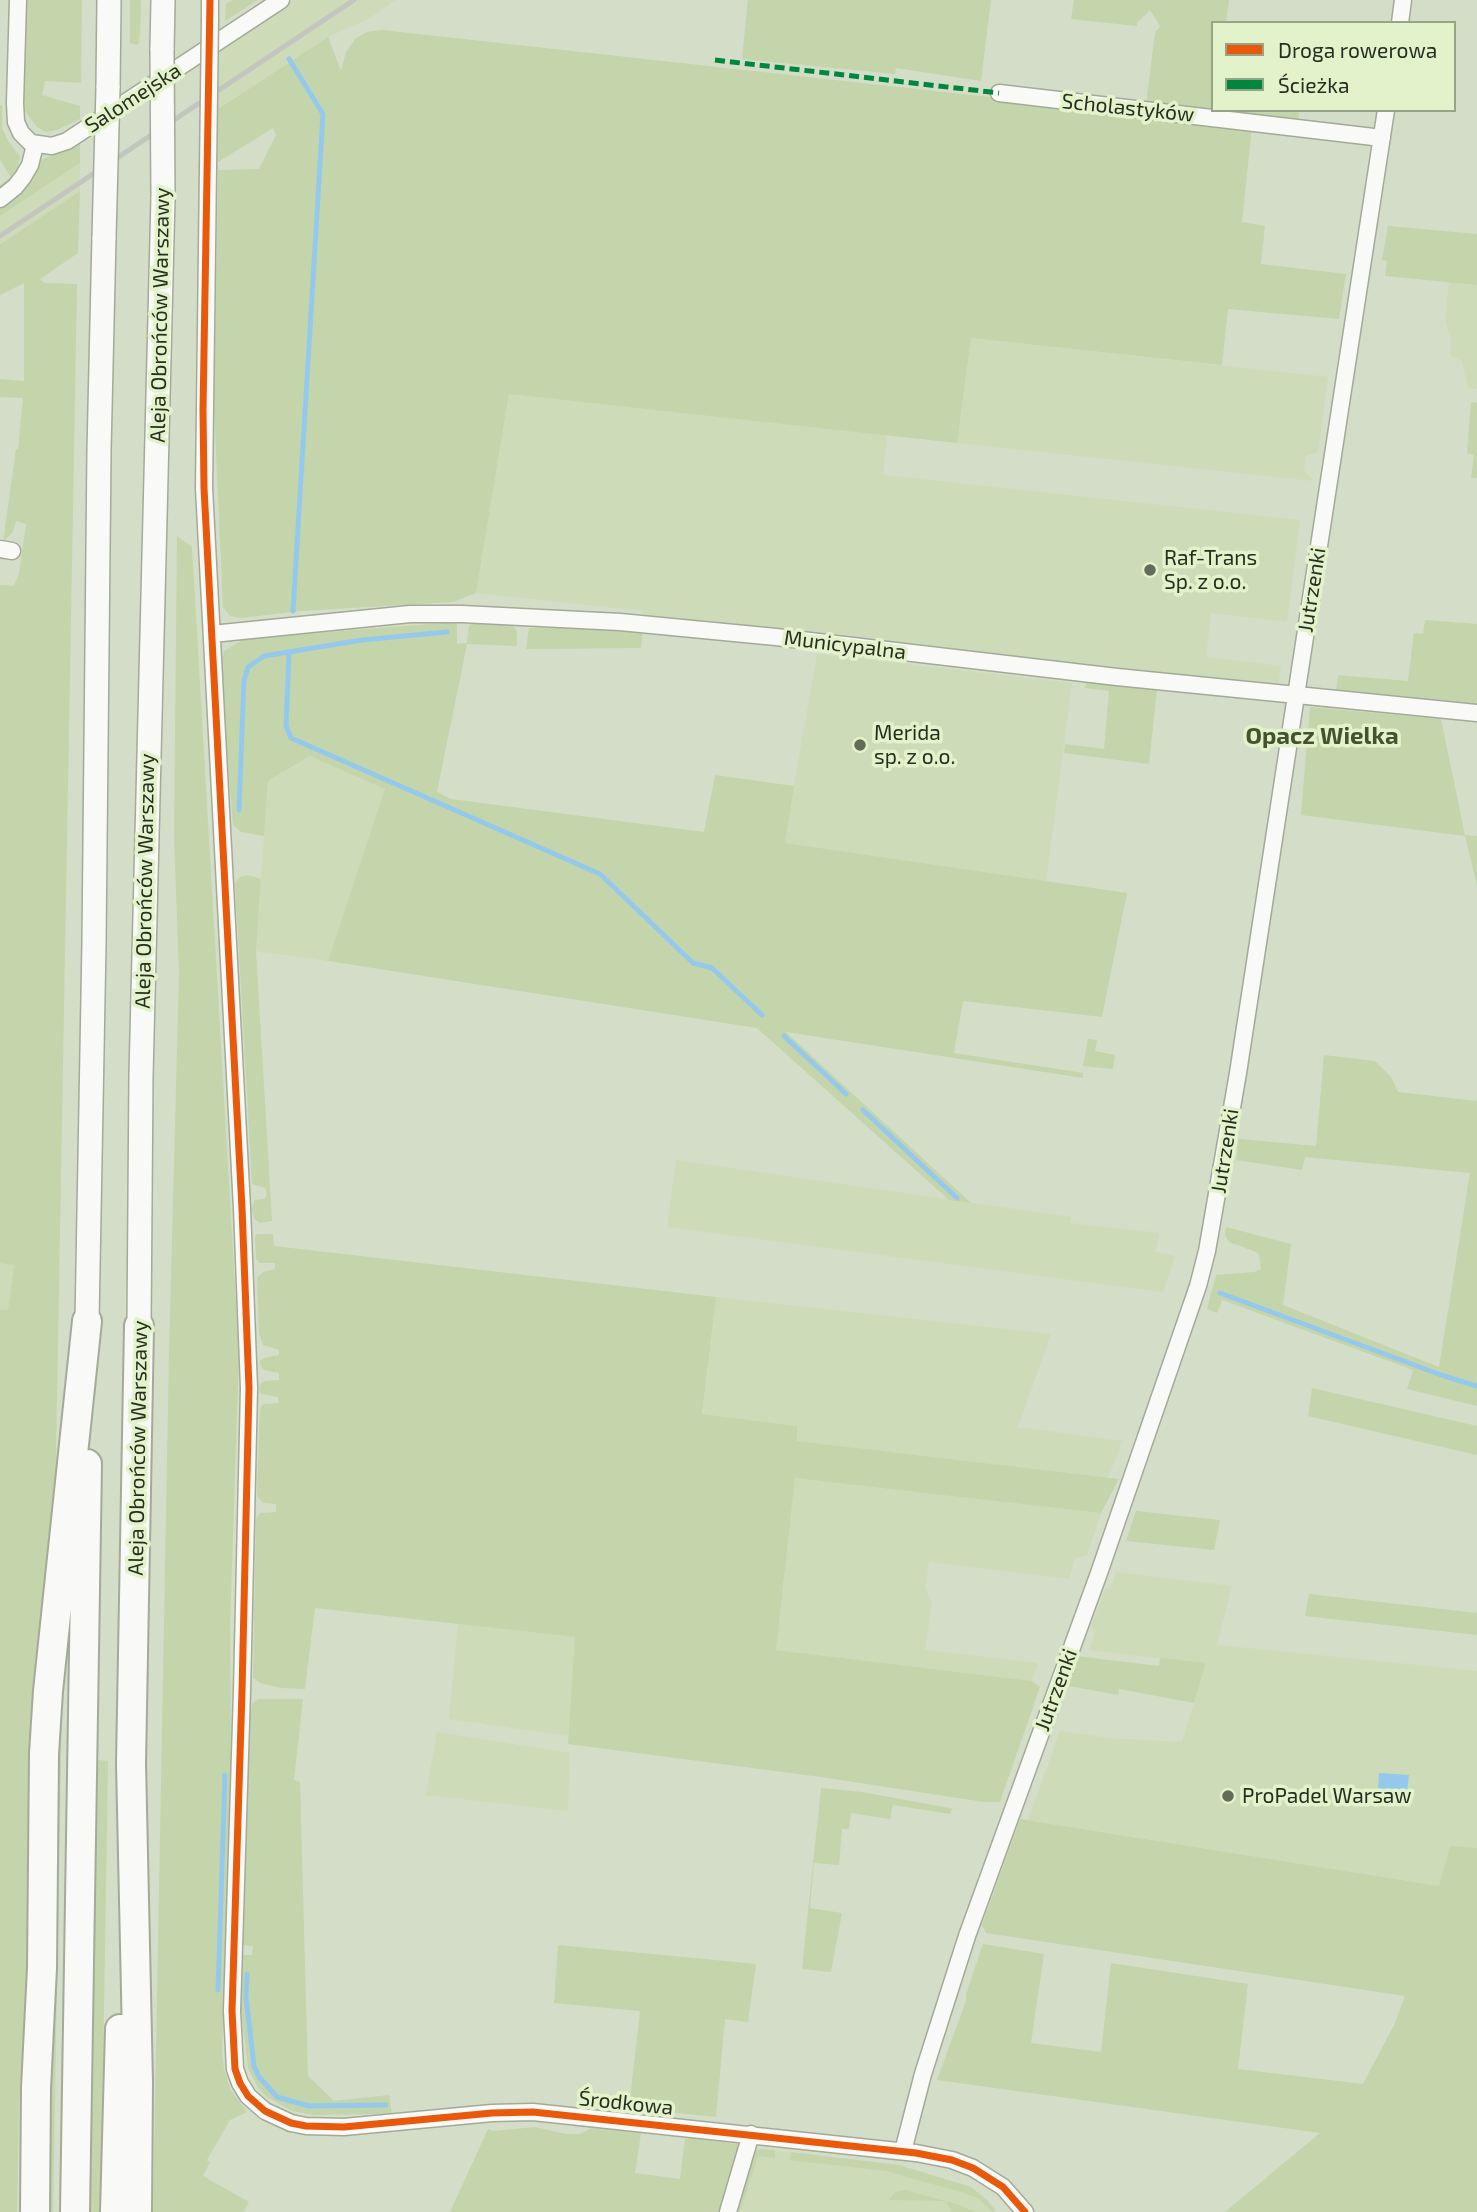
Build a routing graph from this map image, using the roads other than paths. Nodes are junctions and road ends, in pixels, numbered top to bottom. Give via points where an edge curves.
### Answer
1 (18, 0) edge
2 (163, 0) edge
3 (211, 0) edge
4 (282, 0) edge
5 (1403, 0) edge
6 (108, 4) edge
7 (1400, 21) edge
8 (999, 93) dead end
9 (1386, 112) edge
10 (1382, 138) junction
11 (35, 145) junction
12 (0, 199) edge
13 (212, 635) junction
14 (1296, 695) junction
15 (1477, 713) edge
16 (87, 1321) junction
17 (139, 1326) joint
18 (131, 1770) junction
19 (751, 2134) junction
20 (903, 2151) junction
21 (35, 2212) edge
22 (75, 2212) edge
23 (115, 2212) edge
24 (137, 2212) edge
25 (728, 2212) edge
26 (1025, 2212) edge

1 - 11 street via 15,116 21,133
2 - 17 main road, Aleja Obrońców Warszawy, bridge via 163,197
3 - 13 street, Środkowa, bridge via 203,410
4 - 11 street, Salomejska via 67,141
5 - 7 street
6 - 16 main road, bridge
8 - 10 street, Scholastyków
9 - 10 street, Jutrzenki
10 - 14 street, Jutrzenki
11 - 12 street via 23,177
13 - 14 street, Municypalna via 410,614 620,622
13 - 19 street, Środkowa via 249,1388 232,2011 240,2083 265,2111 291,2123 344,2127 533,2112
14 - 15 street, Municypalna
14 - 20 street, Jutrzenki via 1222,1172 1198,1286 967,1936
16 - 21 highway via 48,1691
16 - 22 highway
17 - 18 highway, Aleja Obrońców Warszawy
18 - 23 highway
18 - 24 highway
19 - 20 street, Środkowa
19 - 25 street
20 - 26 street, Środkowa via 973,2168 1003,2187

